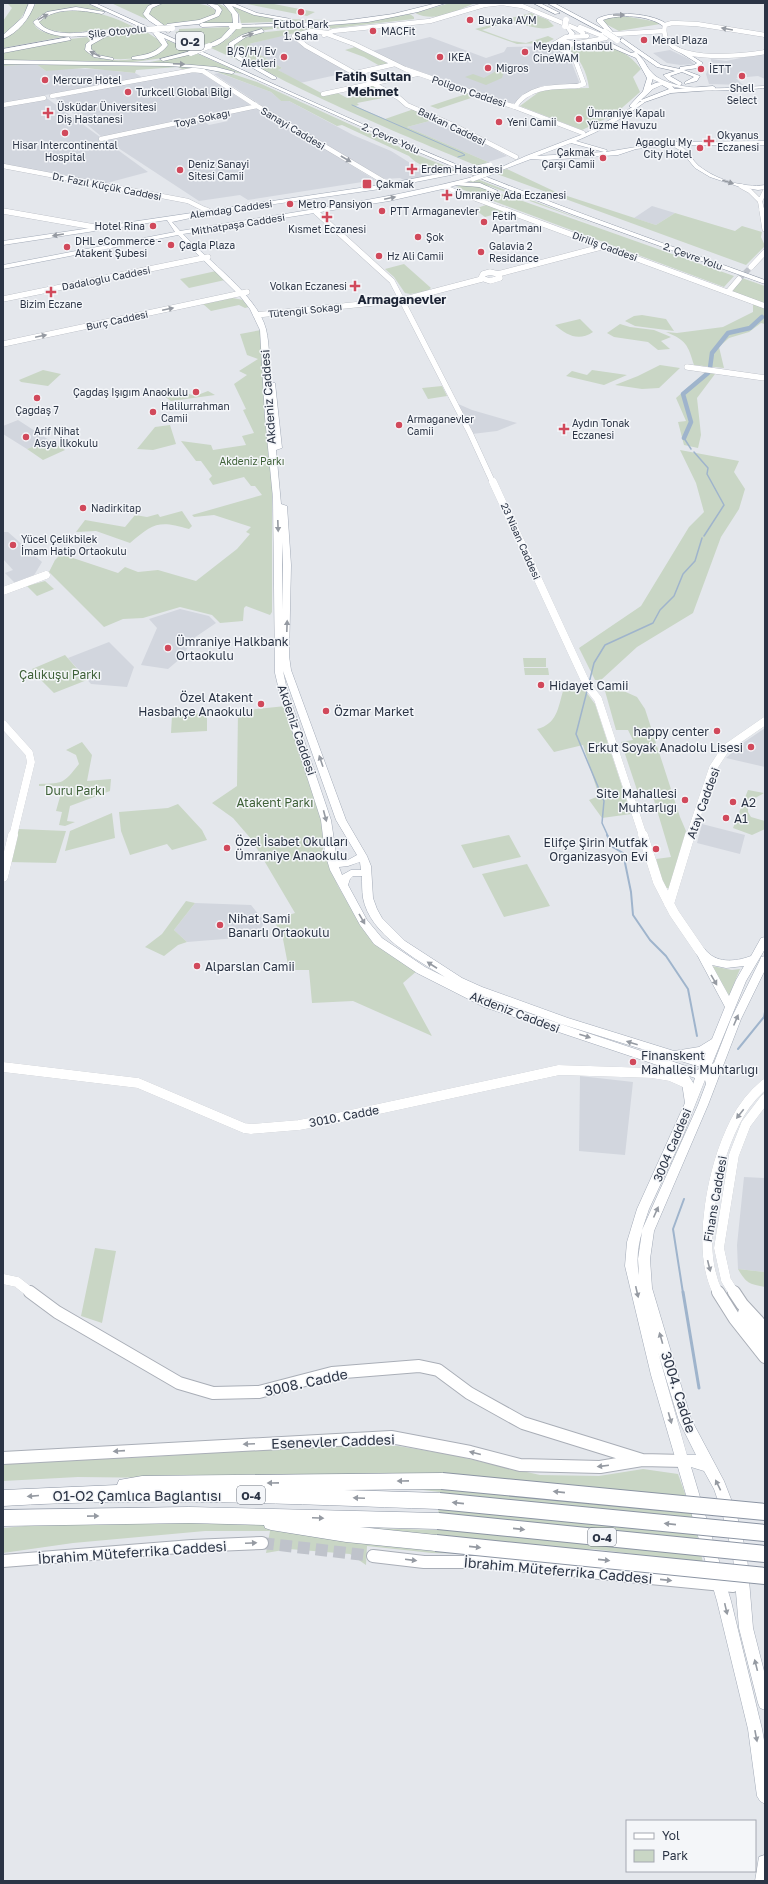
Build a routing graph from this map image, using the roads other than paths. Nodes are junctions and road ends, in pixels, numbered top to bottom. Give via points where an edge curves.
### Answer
1 (32, 3) edge
2 (92, 3) edge
3 (104, 3) edge
4 (160, 3) edge
5 (209, 3) edge
6 (222, 3) edge
7 (228, 3) edge
8 (435, 3) edge
9 (443, 3) edge
10 (480, 3) edge
11 (506, 3) edge
12 (520, 3) edge
13 (536, 3) edge
14 (540, 3) edge
15 (550, 3) edge
16 (556, 3) edge
17 (560, 3) edge
18 (492, 4) edge
19 (567, 8) junction
20 (408, 12) junction
21 (381, 15) junction
22 (122, 17) junction
23 (426, 20) junction
24 (345, 22) junction
25 (239, 25) junction
26 (594, 26) junction
27 (169, 28) junction
28 (581, 28) junction
29 (664, 28) junction
30 (138, 29) junction
31 (152, 31) junction
32 (103, 32) junction
33 (608, 32) junction
34 (319, 33) junction
35 (328, 33) junction
36 (765, 35) edge
37 (582, 36) junction
38 (3, 37) edge
39 (570, 37) junction
40 (592, 37) junction
41 (664, 38) junction
42 (561, 40) junction
43 (619, 40) junction
44 (578, 44) junction
45 (356, 45) junction
46 (553, 46) junction
47 (565, 46) junction
48 (678, 49) junction
49 (3, 50) edge
50 (637, 51) junction
51 (568, 52) junction
52 (765, 52) edge
53 (3, 62) edge
54 (642, 63) junction
55 (656, 63) junction
56 (126, 64) junction
57 (395, 64) junction
58 (356, 74) junction
59 (417, 74) junction
60 (276, 80) junction
61 (267, 82) junction
62 (683, 83) junction
63 (373, 84) junction
64 (765, 86) edge
65 (668, 88) junction
66 (712, 88) junction
67 (646, 91) junction
68 (323, 94) dead end
69 (643, 101) joint
70 (518, 102) junction
71 (505, 104) junction
72 (3, 105) edge
73 (257, 106) junction
74 (632, 106) junction
75 (515, 107) junction
76 (583, 133) junction
77 (101, 139) dead end
78 (571, 141) junction
79 (765, 143) edge
80 (672, 144) junction
81 (687, 144) junction
82 (680, 147) junction
83 (618, 153) junction
84 (516, 157) junction
85 (528, 157) junction
86 (3, 166) edge
87 (3, 169) edge
88 (459, 172) junction
89 (434, 178) junction
90 (473, 179) junction
91 (382, 181) junction
92 (455, 184) junction
93 (395, 185) junction
94 (741, 186) junction
95 (380, 187) junction
96 (444, 187) junction
97 (765, 187) edge
98 (765, 191) edge
99 (760, 201) junction
100 (221, 210) junction
101 (3, 211) edge
102 (210, 212) junction
103 (316, 212) junction
104 (191, 214) junction
105 (32, 216) junction
106 (158, 219) junction
107 (100, 228) junction
108 (765, 229) edge
109 (76, 232) junction
110 (182, 233) junction
111 (168, 235) junction
112 (3, 243) edge
113 (605, 246) junction
114 (765, 252) edge
115 (206, 258) junction
116 (3, 267) edge
117 (751, 267) tunnel mouth
118 (732, 270) junction
119 (765, 276) edge
120 (739, 279) tunnel mouth
121 (765, 282) edge
122 (728, 292) junction
123 (244, 295) junction
124 (3, 299) edge
125 (402, 300) junction
126 (765, 306) edge
127 (259, 315) junction
128 (3, 344) edge
129 (687, 367) dead end
130 (765, 378) edge
131 (46, 575) dead end
132 (3, 591) edge
133 (765, 721) edge
134 (3, 724) edge
135 (362, 856) junction
136 (333, 862) junction
137 (366, 874) junction
138 (3, 877) edge
139 (343, 885) junction
140 (669, 904) junction
141 (765, 941) edge
142 (700, 951) junction
143 (753, 959) junction
144 (765, 960) edge
145 (730, 1007) junction
146 (718, 1038) junction
147 (669, 1055) junction
148 (3, 1067) edge
149 (676, 1068) junction
150 (711, 1070) junction
151 (688, 1084) junction
152 (765, 1084) edge
153 (765, 1099) edge
154 (687, 1110) junction
155 (632, 1254) joint
156 (3, 1279) edge
157 (726, 1280) junction
158 (765, 1329) edge
159 (765, 1341) edge
160 (765, 1357) edge
161 (3, 1458) edge
162 (642, 1460) junction
163 (684, 1462) junction
164 (707, 1466) junction
165 (63, 1494) junction
166 (3, 1498) edge
167 (765, 1512) edge
168 (237, 1516) junction
169 (54, 1517) junction
170 (3, 1518) edge
171 (3, 1523) edge
172 (765, 1533) edge
173 (262, 1543) tunnel mouth
174 (765, 1554) edge
175 (373, 1556) tunnel mouth
176 (3, 1561) edge
177 (765, 1576) edge
178 (741, 1581) junction
179 (720, 1585) junction
180 (765, 1703) edge
181 (765, 1796) edge
182 (765, 1863) edge
183 (763, 1881) edge

1 - 38 highway via 24,19
2 - 22 highway, 2. Çevre Yolu / O-2
3 - 27 highway, 2. Çevre Yolu / O-2
4 - 27 highway via 150,7 146,14 150,19
5 - 27 highway via 219,10 217,15 200,22
6 - 56 highway, bridge via 233,10 237,22 228,35 191,53
7 - 21 highway via 256,14 288,19 328,20
8 - 20 highway
9 - 20 highway
10 - 23 street, Balkan Caddesi via 452,14
11 - 18 street, Balkan Caddesi
11 - 37 street via 524,7 577,29 583,32
12 - 28 street
13 - 39 highway via 562,16 572,33
14 - 26 highway
15 - 26 highway
16 - 19 highway
17 - 19 highway
18 - 23 street, Balkan Caddesi
19 - 33 highway
20 - 21 highway
20 - 24 highway
21 - 25 highway via 331,21
22 - 31 highway, 2. Çevre Yolu / O-2
32 -> 22 highway via 55,33 40,28 36,22 40,17 51,13 75,9 94,10
23 - 34 street, Balkan Caddesi
23 - 35 street, Balkan Caddesi
24 - 25 highway
60 -> 24 highway via 235,55 231,50 231,44 256,32
25 - 27 highway, Şile Otoyolu, bridge
26 - 33 highway
27 - 30 highway, Şile Otoyolu, bridge
27 - 60 highway, 2. Çevre Yolu / O-2
28 - 29 street via 600,35
28 - 40 street
33 -> 29 highway via 599,21 602,18 627,15 657,20
36 -> 29 street via 675,22
29 - 41 street
31 -> 30 highway via 165,45 151,55 116,59 96,56 88,50 89,43 99,38
30 - 32 highway, Şile Otoyolu
30 - 49 highway, Şile Otoyolu
31 - 61 highway, 2. Çevre Yolu / O-2
32 - 49 highway, Şile Otoyolu
33 - 43 highway, bridge
34 - 35 street
34 - 45 street
34 - 58 street, Balkan Caddesi via 302,33 295,38
35 - 45 street
37 - 39 street
37 - 40 street
39 - 42 street
40 - 44 street via 591,40
41 - 44 street via 654,34 625,35
41 - 48 street
42 - 44 street
42 - 46 street
43 - 50 highway
43 - 54 highway
44 - 47 street
44 - 54 highway via 611,45
45 - 57 street, Poligon Caddesi
46 - 47 street
46 - 51 street
47 - 51 street via 564,49
48 - 52 street via 697,55 747,55
48 - 55 highway via 697,59 700,64 677,68
50 - 55 highway
50 - 62 highway via 656,75
51 - 70 street via 574,57 584,84 539,88
53 - 56 highway via 39,60
54 - 66 main road via 652,75 661,80 680,86
54 - 67 highway via 650,78
55 - 62 highway via 698,77
56 -> 61 highway via 181,64 206,67
57 - 58 street
57 - 59 street, Poligon Caddesi
58 - 63 street, Balkan Caddesi
59 - 63 street
59 - 71 street, Poligon Caddesi
60 - 119 highway, 2. Çevre Yolu / O-2 via 496,177
61 - 118 highway, 2. Çevre Yolu / O-2 via 503,186
62 - 64 main road via 707,86
63 - 68 street
63 - 84 street, Balkan Caddesi via 400,98 407,105
64 - 66 main road
65 - 66 highway
65 - 67 highway via 672,89 670,86 658,84
65 - 69 highway
65 - 74 highway via 645,95
67 - 74 highway
69 - 78 main road via 628,112
70 - 71 street
70 - 75 street
71 - 75 street, Poligon Caddesi
72 - 73 street, Sanayi Caddesi via 193,70 206,73
73 - 77 street, Toya Sokağı
73 -> 91 street, Sanayi Caddesi
74 - 76 main road
75 - 76 street, Poligon Caddesi
76 - 84 main road
78 - 83 main road
78 - 85 main road
79 - 81 main road
80 - 81 main road
80 - 82 main road
80 - 83 main road via 641,147
81 - 82 main road
82 -> 94 main road via 704,172
83 - 85 main road
84 - 88 main road, Alemdağ Caddesi, bridge
85 - 90 main road, Mithatpaşa Caddesi, bridge
86 - 102 street, Dr. Fazıl Küçük Caddesi via 188,201
87 - 104 street, Dr. Fazıl Küçük Caddesi via 176,202 188,206
88 - 89 main road, Alemdağ Caddesi
88 - 90 main road via 452,176 454,179
89 - 93 main road, Alemdağ Caddesi
89 - 96 main road via 442,177 448,180 449,183
90 - 92 main road, Mithatpaşa Caddesi
91 - 93 street, Sanayi Caddesi
91 - 95 street
92 - 96 main road, Mithatpaşa Caddesi
92 - 118 highway via 480,185 576,220
93 - 95 main road, Alemdağ Caddesi
94 - 97 main road
94 - 99 street
95 - 100 main road, Alemdağ Caddesi
103 -> 96 main road, Mithatpaşa Caddesi
96 - 113 street, Diriliş Caddesi
98 - 99 street
99 - 108 street
100 - 102 main road, Alemdağ Caddesi
100 - 110 main road, Akdeniz Caddesi via 170,220 176,231
101 - 105 street
102 - 104 main road, Alemdağ Caddesi
103 - 110 main road, Mithatpaşa Caddesi
103 - 125 street, 23 Nisan Caddesi via 389,277
104 - 106 main road, Alemdağ Caddesi
105 - 107 street
105 - 109 street via 40,220 78,227
106 - 107 main road, Alemdağ Caddesi
106 - 111 main road via 166,222 172,232
107 - 109 main road, Alemdağ Caddesi
109 -> 112 main road, Alemdağ Caddesi
110 - 111 main road, Mithatpaşa Caddesi
110 - 115 main road, Akdeniz Caddesi
111 - 116 main road, Mithatpaşa Caddesi
113 - 122 street, Diriliş Caddesi
113 - 125 street, Tütengil Sokağı via 498,274 500,278 496,280 482,279
114 - 117 street
115 - 123 main road, Akdeniz Caddesi
115 - 124 street, Dadaloğlu Caddesi
118 - 121 highway, 2. Çevre Yolu / O-2
120 - 122 street
122 - 126 street, Diriliş Caddesi
123 - 127 main road, Akdeniz Caddesi
128 -> 123 street, Burç Caddesi
125 - 127 street, Tütengil Sokağı
125 - 140 street, 23 Nisan Caddesi via 440,371 496,487 587,686 598,699 643,839 658,882
135 -> 127 main road, Akdeniz Caddesi via 341,820 287,670 285,656 288,565 270,362 271,334 269,326
127 -> 136 main road, Akdeniz Caddesi via 264,331 277,496 279,673 326,820
129 - 130 street
131 - 132 street
133 - 140 street, Atay Caddesi via 726,748 713,768
134 - 138 street via 29,753 31,762
135 - 136 main road via 352,863
135 - 137 main road, Akdeniz Caddesi
136 - 139 main road, Akdeniz Caddesi
137 - 139 main road via 356,871 349,873
147 -> 137 main road, Akdeniz Caddesi via 518,1006 458,981 401,944 379,921 368,898
139 -> 149 main road, Akdeniz Caddesi via 378,941 433,976 488,1004
140 - 142 street, 23 Nisan Caddesi
141 - 143 main road, 3004 Caddesi
142 - 143 main road via 712,961 727,965
142 -> 145 main road
143 - 145 main road, 3004 Caddesi
150 -> 144 main road
145 - 146 main road, 3004 Caddesi
146 - 147 main road via 709,1047 695,1053
146 - 150 main road, 3004 Caddesi
147 - 150 main road, Akdeniz Caddesi
148 - 151 street, 3010. Cadde via 138,1083 251,1129 299,1125 337,1118 559,1070 650,1072 682,1080
149 - 150 main road, Akdeniz Caddesi
149 - 151 main road
150 - 154 main road, 3004 Caddesi
164 -> 150 main road, 3004. Cadde via 685,1421 673,1384 646,1288 644,1259 648,1231
151 - 154 main road via 690,1092
152 -> 160 street, Finans Caddesi via 735,1120 726,1144 707,1234 707,1257 712,1278 733,1318
153 - 157 street, Finans Caddesi via 746,1124 734,1155 719,1248
154 - 155 main road, 3004 Caddesi via 643,1209
155 -> 163 main road, 3004. Cadde via 631,1266 643,1318
156 - 162 street, 3008. Cadde via 17,1282 57,1312 179,1383 213,1393 259,1392 332,1373 419,1366 438,1370 469,1393 523,1423
157 - 158 street, Finans Caddesi via 742,1304
157 - 159 street, Finans Caddesi via 735,1301
162 -> 161 street, Esenevler Caddesi via 600,1467 520,1465 470,1452 391,1437
162 - 163 street, Esenevler Caddesi
163 - 164 main road, Esenevler Caddesi
163 - 179 main road, 3004. Cadde
178 -> 164 main road, 3004. Cadde via 740,1556 730,1512
165 -> 166 highway, O1-O2 Çamlıca Bağlantısı / O-4
167 -> 165 highway, bridge via 442,1481 142,1484
172 -> 165 highway, O1-O2 Çamlıca Bağlantısı / O-4, bridge via 440,1501 155,1492
169 -> 168 highway, O1-O2 Çamlıca Bağlantısı / O-4
168 -> 174 highway, O1-O2 Çamlıca Bağlantısı / O-4, bridge via 438,1521
168 -> 177 highway, bridge via 311,1529
169 - 170 highway, O1-O2 Çamlıca Bağlantısı / O-4
169 - 171 highway
176 -> 173 street, İbrahim Müteferrika Caddesi
175 -> 179 street, İbrahim Müteferrika Caddesi via 424,1562 486,1562
178 - 179 street, İbrahim Müteferrika Caddesi via 732,1586
180 -> 178 main road, 3004. Cadde via 746,1628
179 -> 181 main road, 3004. Cadde via 755,1729
182 - 183 main road

